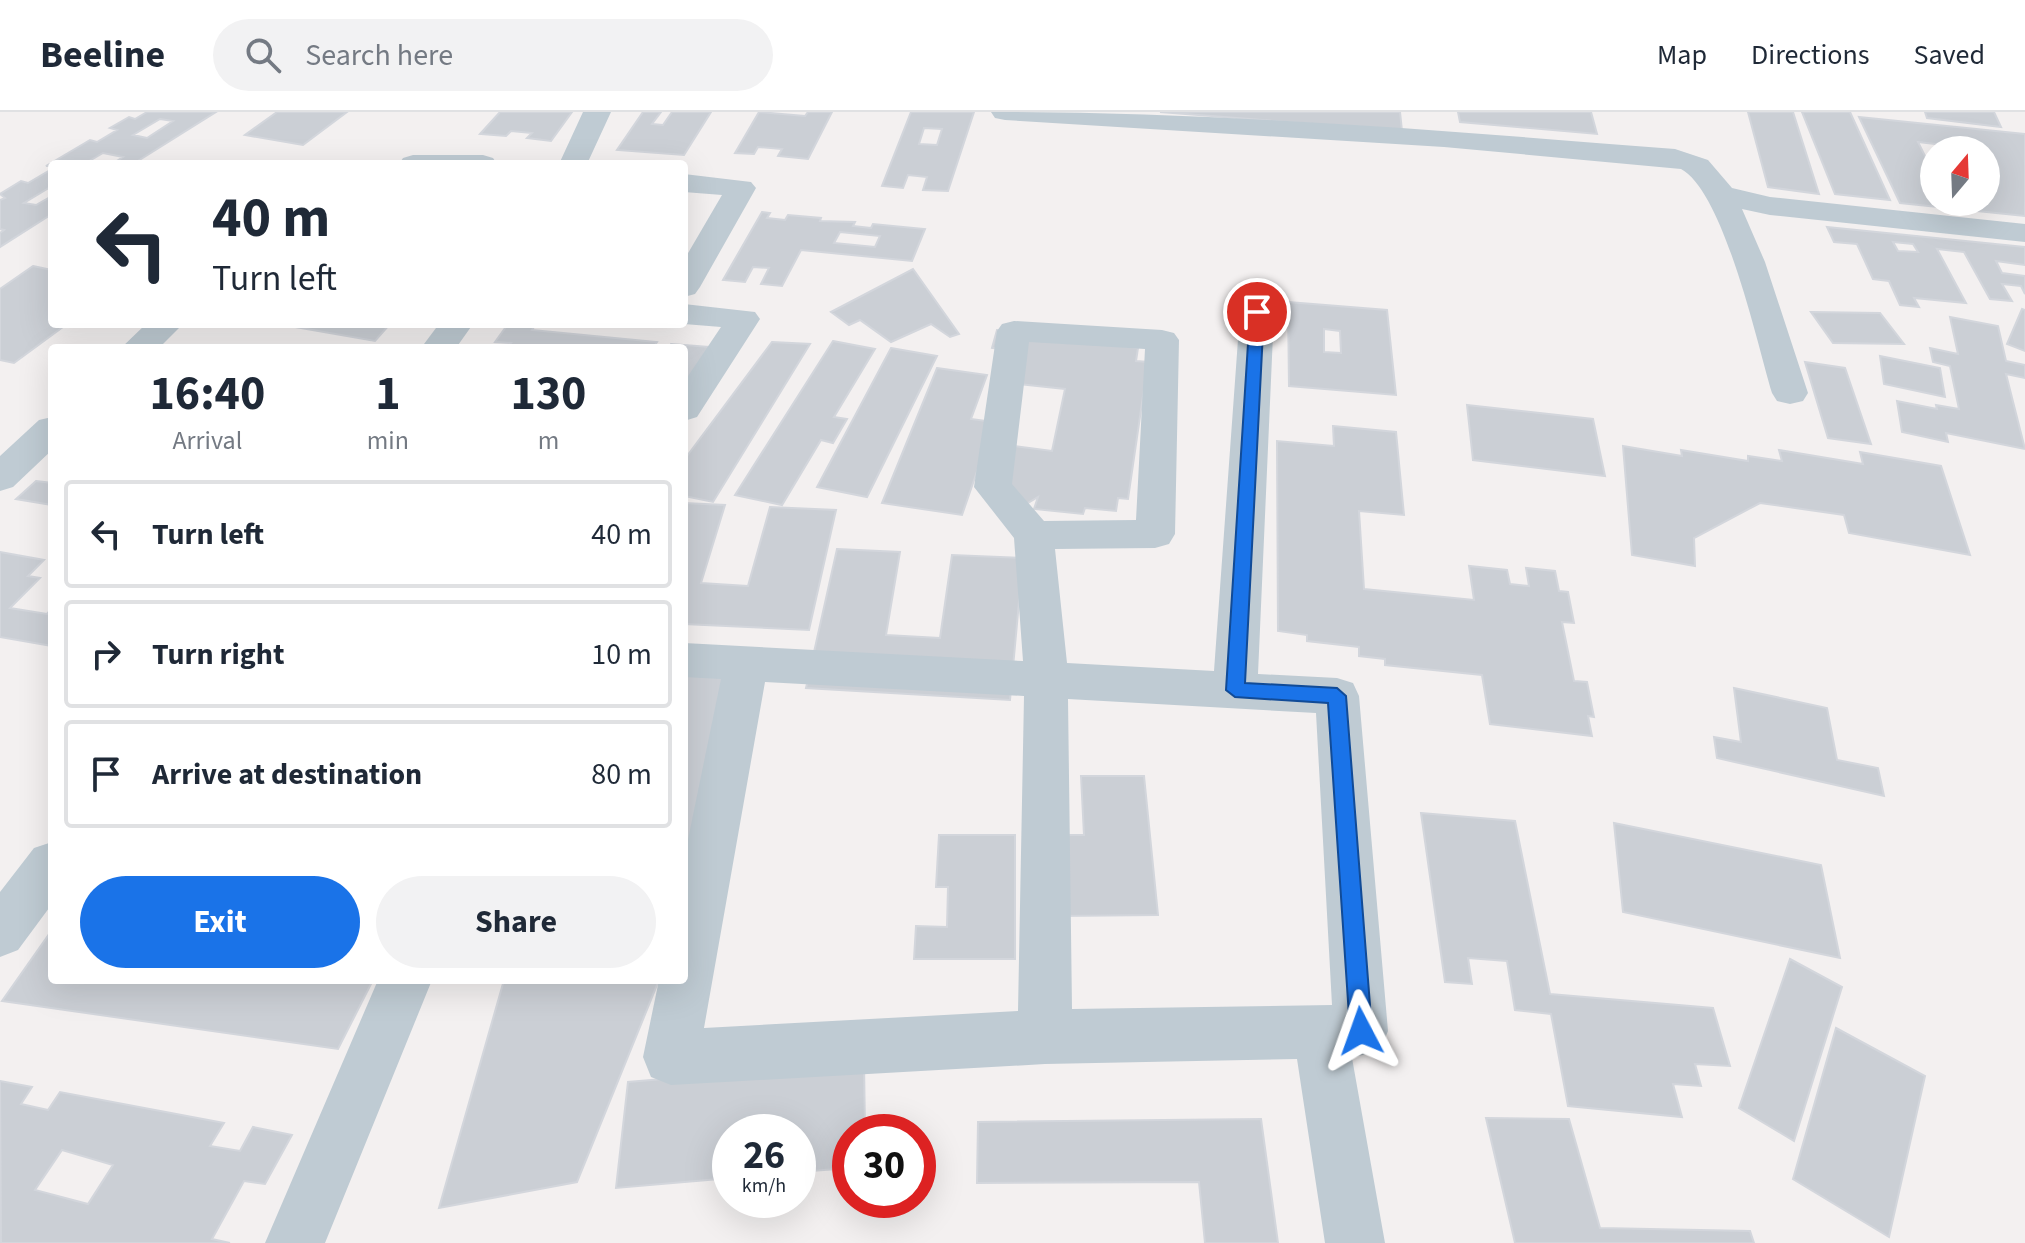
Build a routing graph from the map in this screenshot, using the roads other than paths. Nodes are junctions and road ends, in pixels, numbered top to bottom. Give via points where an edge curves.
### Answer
1 (597, 112) edge
2 (1005, 112) edge
3 (1442, 126) edge
4 (575, 160) edge
5 (688, 183) edge
6 (1722, 195) junction
7 (2025, 233) edge
8 (688, 280) edge
9 (1257, 312) dead end
10 (688, 314) edge
11 (161, 328) edge
12 (143, 344) edge
13 (1790, 393) dead end
14 (688, 403) edge
15 (48, 433) edge
16 (0, 478) edge
17 (1034, 535) junction
18 (688, 660) edge
19 (746, 664) junction
20 (1046, 678) junction
21 (1235, 690) junction
22 (48, 869) edge
23 (0, 933) edge
24 (688, 968) edge
25 (403, 984) edge
26 (685, 984) edge
27 (1320, 1031) junction
28 (1045, 1037) junction
29 (295, 1243) edge
30 (1355, 1243) edge

1 - 4 street
2 - 3 street
3 - 6 street via 1689,160 1704,167
5 - 8 street via 741,188
6 - 7 street via 1770,206
6 - 13 street
9 - 21 street
10 - 14 street via 743,319
11 - 12 street
15 - 16 street
17 - 17 street via 993,487 1014,331 1162,340 1155,534
17 - 20 street
18 - 19 street
19 - 20 street
19 - 24 street
20 - 21 street
20 - 28 street
21 - 27 street via 1337,696 1361,1031
22 - 23 street
25 - 29 street
26 - 28 street via 671,1057
27 - 28 street
27 - 30 street

